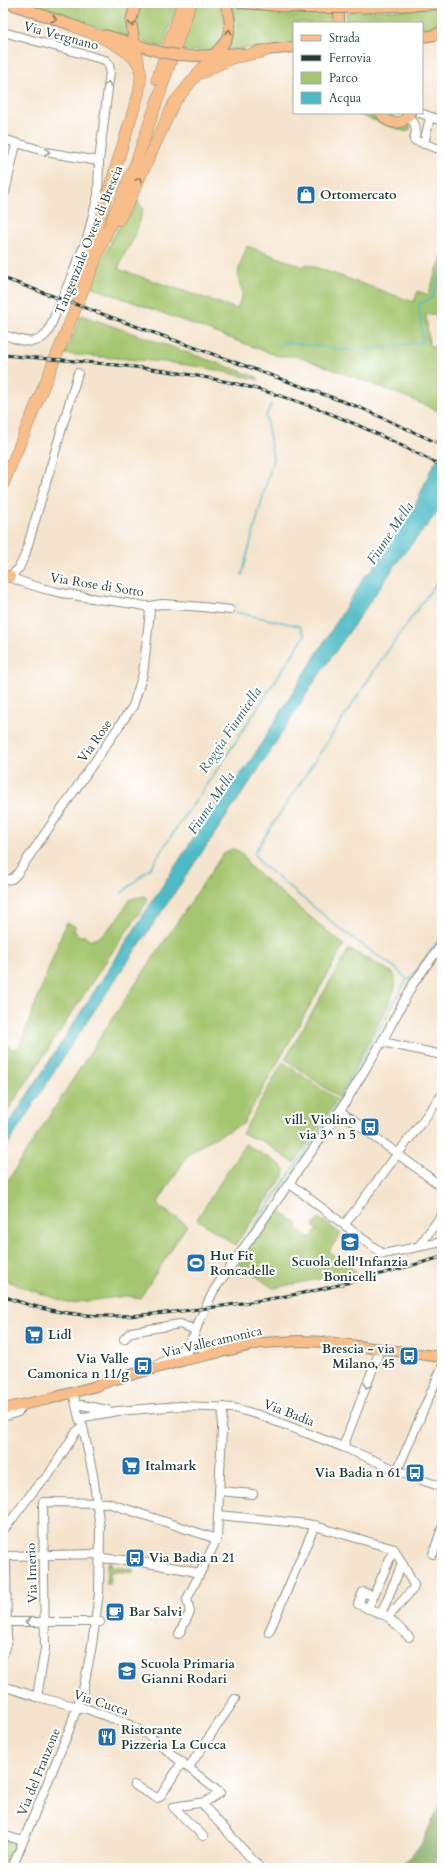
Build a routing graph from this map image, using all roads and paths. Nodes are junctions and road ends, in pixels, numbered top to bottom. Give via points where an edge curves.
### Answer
1 (9, 3) edge
2 (136, 3) edge
3 (183, 3) edge
4 (191, 3) edge
5 (225, 3) edge
6 (242, 3) edge
7 (245, 3) edge
8 (358, 3) edge
9 (3, 4) edge
10 (442, 4) edge
11 (339, 6) edge
12 (340, 22) edge
13 (73, 26) junction
14 (442, 30) edge
15 (3, 32) edge
16 (423, 32) edge
17 (423, 37) edge
18 (135, 45) junction
19 (293, 47) edge
20 (266, 50) junction
21 (213, 55) junction
22 (139, 63) junction
23 (190, 82) junction
24 (382, 114) edge
25 (422, 114) edge
26 (408, 115) edge
27 (430, 117) junction
28 (442, 121) edge
29 (10, 141) edge
30 (424, 144) junction
31 (442, 150) edge
32 (99, 161) junction
33 (5, 192) dead end
34 (100, 251) junction
35 (88, 259) junction
36 (3, 334) edge
37 (78, 373) dead end
38 (3, 464) edge
39 (3, 485) edge
40 (7, 576) edge
41 (146, 606) junction
42 (230, 610) dead end
43 (3, 880) edge
44 (442, 944) edge
45 (383, 1040) junction
46 (442, 1055) edge
47 (442, 1095) edge
48 (340, 1111) junction
49 (398, 1154) junction
50 (290, 1184) junction
51 (442, 1187) edge
52 (442, 1215) edge
53 (345, 1224) junction
54 (442, 1242) edge
55 (420, 1246) junction
56 (195, 1330) junction
57 (124, 1339) dead end
58 (192, 1339) junction
59 (379, 1349) junction
60 (213, 1353) junction
61 (442, 1358) edge
62 (185, 1360) junction
63 (442, 1367) edge
64 (147, 1371) junction
65 (76, 1388) junction
66 (57, 1397) junction
67 (24, 1405) junction
68 (79, 1406) junction
69 (223, 1407) junction
70 (3, 1408) edge
71 (118, 1411) junction
72 (3, 1417) edge
73 (84, 1417) junction
74 (83, 1427) junction
75 (343, 1447) junction
76 (398, 1471) junction
77 (442, 1486) edge
78 (219, 1491) junction
79 (253, 1494) dead end
80 (97, 1502) junction
81 (218, 1516) junction
82 (315, 1525) junction
83 (3, 1526) edge
84 (442, 1528) edge
85 (217, 1539) junction
86 (394, 1549) junction
87 (433, 1554) dead end
88 (44, 1555) junction
89 (100, 1556) junction
90 (402, 1564) junction
91 (199, 1574) junction
92 (384, 1616) junction
93 (5, 1622) edge
94 (45, 1622) junction
95 (98, 1622) junction
96 (269, 1632) dead end
97 (179, 1634) dead end
98 (409, 1637) dead end
99 (3, 1654) edge
100 (3, 1686) edge
101 (37, 1696) junction
102 (235, 1699) dead end
103 (78, 1706) junction
104 (186, 1764) junction
105 (134, 1785) dead end
106 (205, 1802) junction
107 (3, 1835) edge
108 (203, 1836) dead end
109 (23, 1841) junction
110 (12, 1868) edge
111 (260, 1868) edge

1 - 9 street
1 -> 13 main road
2 -> 18 main road via 131,21
3 - 35 highway, Tangenziale Ovest di Brescia via 128,160
4 - 34 highway, Tangenziale Ovest di Brescia via 136,162
21 -> 5 main road via 225,42 230,30
6 - 7 main road
7 - 11 main road via 303,8
8 - 11 main road
10 - 11 main road
11 - 12 main road
13 - 18 main road
13 - 22 highway via 121,46
14 - 16 main road
14 - 17 main road
32 -> 15 street, Via Vergnano via 109,64 105,60
18 - 21 main road, bridge via 178,55
18 - 22 highway
19 - 20 main road
20 - 21 main road
20 - 23 highway via 219,63
21 - 23 highway
22 - 35 highway via 139,92
34 -> 23 highway via 127,206 174,103
24 - 26 main road via 393,123 401,122
25 - 27 street
26 - 30 street via 415,125 414,140
27 - 28 street
27 - 30 street
29 -> 32 street via 51,153
29 - 33 street
30 - 31 street
32 - 36 street, Via Vergnano via 98,195 87,238 48,332 42,339 34,342
34 - 39 highway, Tangenziale Ovest di Brescia
35 - 38 highway, Tangenziale Ovest di Brescia
37 - 40 street, Via Rose di Sotto via 25,555 19,568
40 - 41 street, Via Rose di Sotto via 45,590 68,595
41 - 42 street, Via Rose di Sotto via 159,604
41 - 43 street, Via Rose via 150,611 143,674 133,706 17,874
44 - 45 street via 413,984
45 - 46 street
45 - 48 street
47 - 49 street
48 - 49 street
48 - 50 street
49 - 51 street
49 - 53 street
50 - 53 street
50 - 56 street via 214,1290
52 - 55 street
53 - 55 street via 383,1254
54 - 55 street
56 - 57 street via 180,1324 130,1332
56 - 58 street
58 - 60 street via 200,1347
58 - 62 street
58 - 64 street via 178,1353
59 - 60 main road, Via Vallecamonica via 299,1341 261,1343
59 - 61 main road, Via Vallecamonica
59 -> 75 street
60 - 62 main road, Via Vallecamonica
62 - 64 main road, Via Vallecamonica
63 - 76 street
64 - 65 main road, Via Vallecamonica
65 - 66 main road, Via Vallecamonica
65 - 68 street
65 - 70 main road, Via Vallecamonica
66 - 67 main road, Via Vallecamonica
66 - 68 street
67 - 70 main road, Via Vallecamonica
67 - 72 street, Via Vallecamonica via 18,1412
68 - 71 street, Via Badia
68 - 73 street
68 - 74 street
69 - 71 street, Via Badia via 180,1406
69 - 75 street, Via Badia via 259,1414
69 - 78 street
71 - 73 street, Via Badia
73 - 74 street
74 - 80 street, Via del Franzone
74 - 83 street via 68,1443 48,1476 6,1527
75 - 76 street, Via Badia
76 - 77 street, Via Badia
78 - 79 street
78 - 81 street
80 - 85 street via 108,1503
80 - 88 street, Via Irnerio via 43,1502
80 - 89 street, Via del Franzone
81 - 82 street
81 - 85 street
82 - 86 street
82 - 96 street
84 - 87 street
85 - 91 street
86 - 90 street
86 - 92 street via 374,1596 363,1592 358,1604
88 - 89 street
88 - 93 street via 6,1556
88 - 94 street, Via Irnerio
89 - 91 street
89 - 95 street, Via del Franzone
90 - 92 street
90 - 92 street via 414,1585 413,1589
91 - 97 street via 187,1599 190,1610
92 - 98 street
94 -> 93 street
93 - 99 street via 7,1643
94 - 95 street
94 - 101 street, Via Irnerio via 45,1648
95 - 103 street, Via del Franzone
100 - 101 street, Via Cucca
101 - 103 street, Via Cucca
102 - 104 street
103 - 104 street, Via Cucca via 130,1725 148,1735
103 - 109 street, Via del Franzone
104 - 105 street via 158,1798
104 - 106 street, Via Cucca via 220,1793
106 - 108 street via 173,1807
106 - 111 street via 204,1806 209,1813
107 - 109 street
109 - 110 street, Via del Franzone

